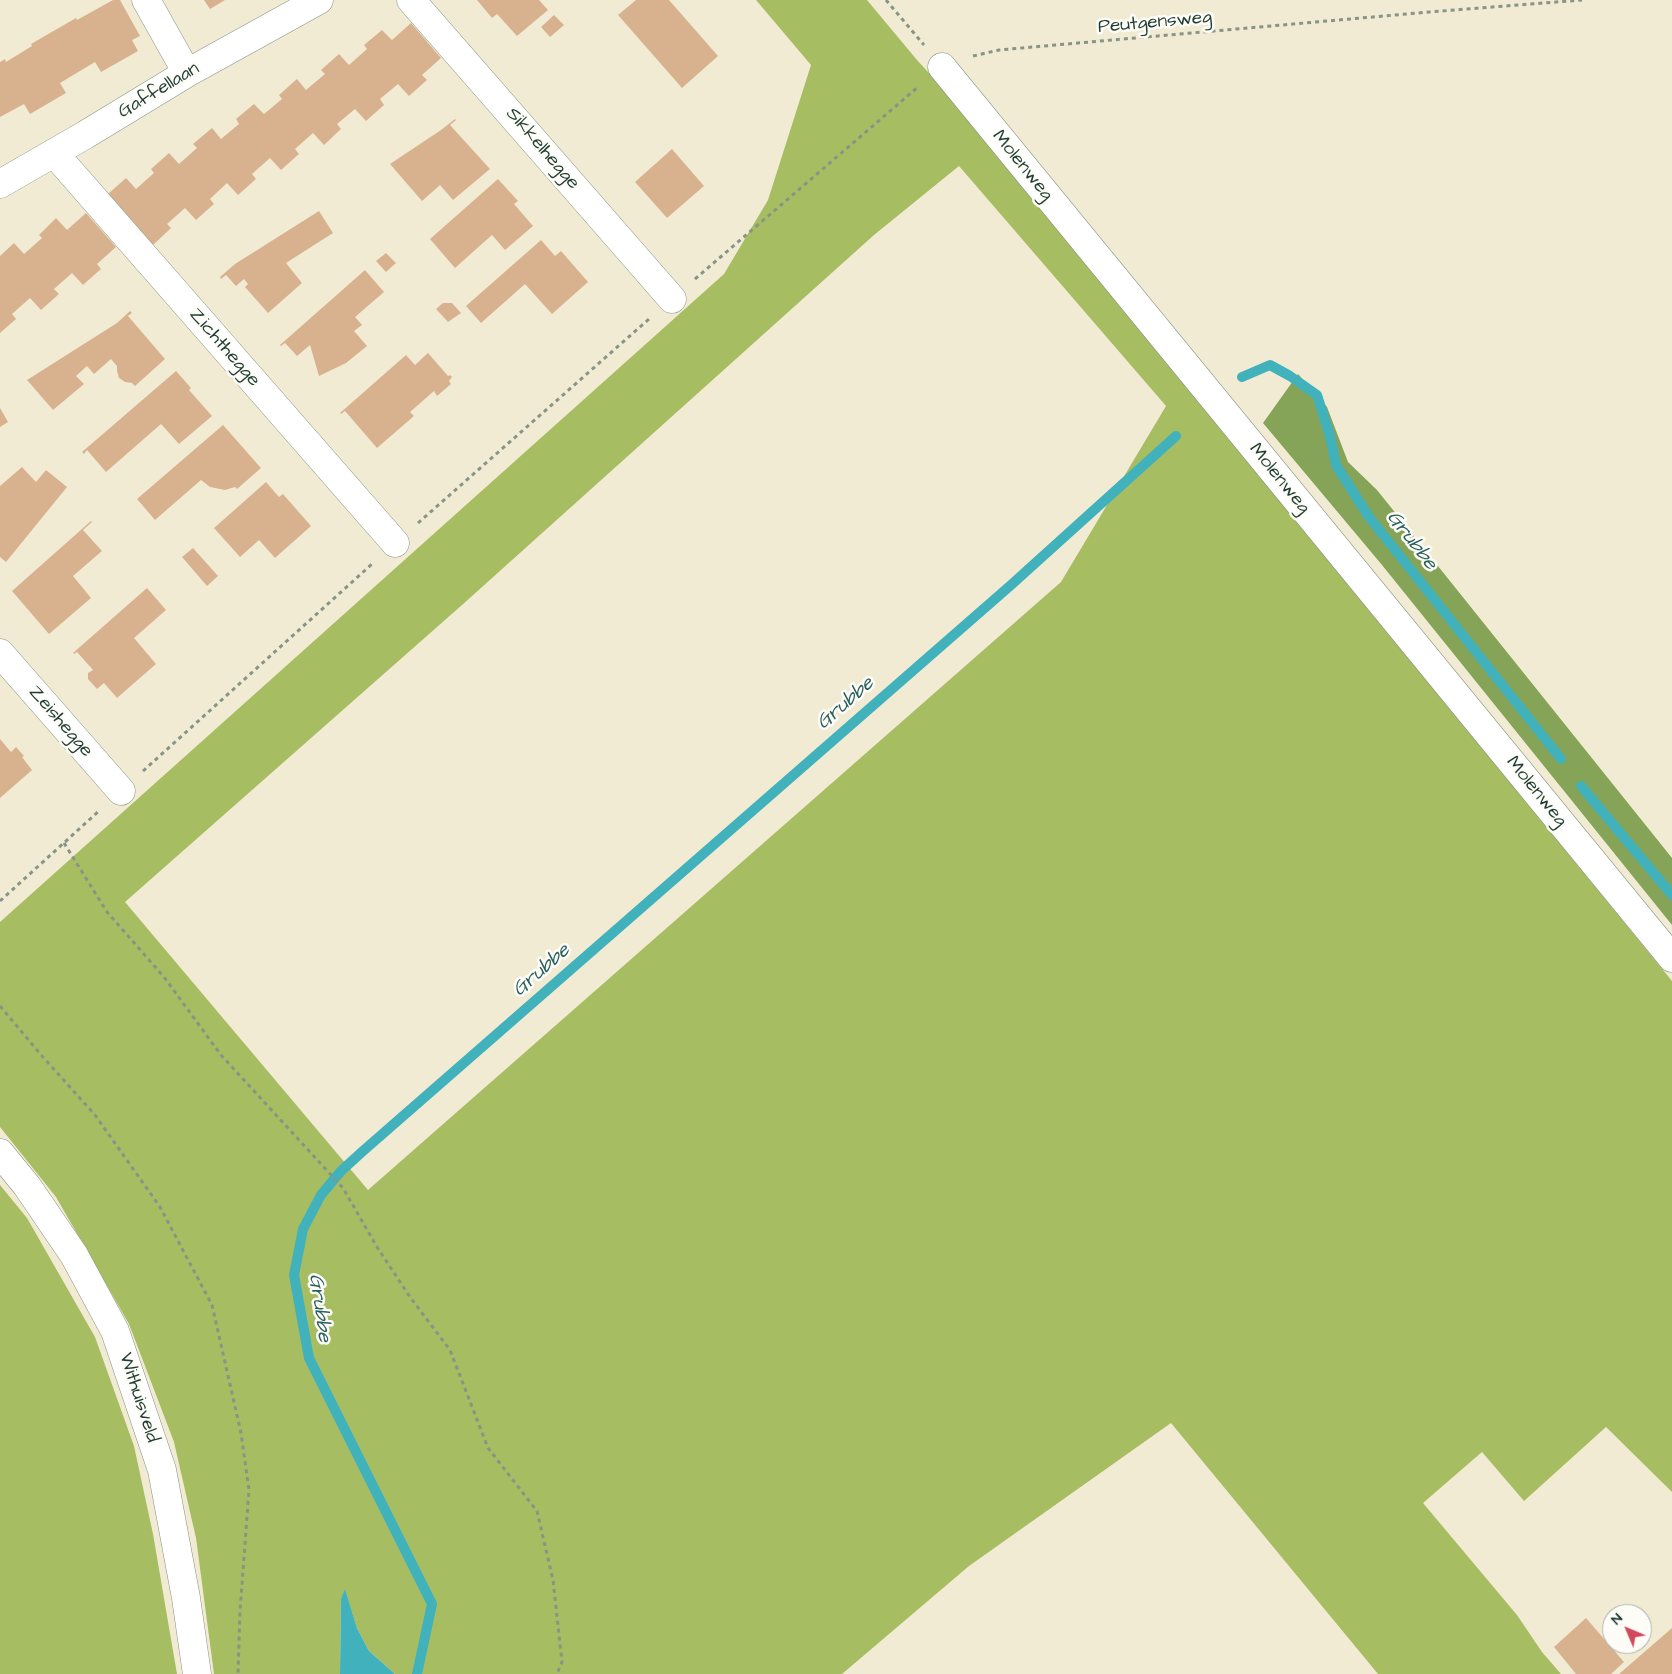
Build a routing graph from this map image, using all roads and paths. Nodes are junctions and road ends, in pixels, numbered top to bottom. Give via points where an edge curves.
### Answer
1 (146, 0) edge
2 (319, 0) edge
3 (411, 0) edge
4 (886, 0) edge
5 (1582, 0) edge
6 (942, 66) junction
7 (187, 73) junction
8 (54, 153) junction
9 (0, 184) edge
10 (672, 299) junction
11 (395, 543) junction
12 (0, 653) edge
13 (121, 792) junction
14 (64, 843) junction
15 (0, 901) edge
16 (1672, 958) edge
17 (0, 1006) edge
18 (0, 1153) edge
19 (197, 1674) edge
20 (238, 1674) edge
21 (557, 1674) edge

1 - 7 street
2 - 7 street, Gaffellaan
3 - 10 street, Sikkelhegge
4 - 6 path
5 - 6 path, Peutgensweg via 999,50
6 - 10 path
6 - 16 street, Molenweg
7 - 8 street, Gaffellaan
8 - 9 street, Gaffellaan
8 - 11 street, Zichthegge
10 - 11 path
11 - 13 path
12 - 13 street, Zeishegge
13 - 14 path
14 - 15 path
14 - 21 path via 106,912 164,977 221,1055 343,1188 410,1297 450,1350 488,1448 536,1511 553,1580 562,1662
17 - 20 path via 95,1115 160,1207 212,1305 241,1433 249,1490
18 - 19 street, Withuisveld via 27,1186 74,1256 115,1331 162,1470

